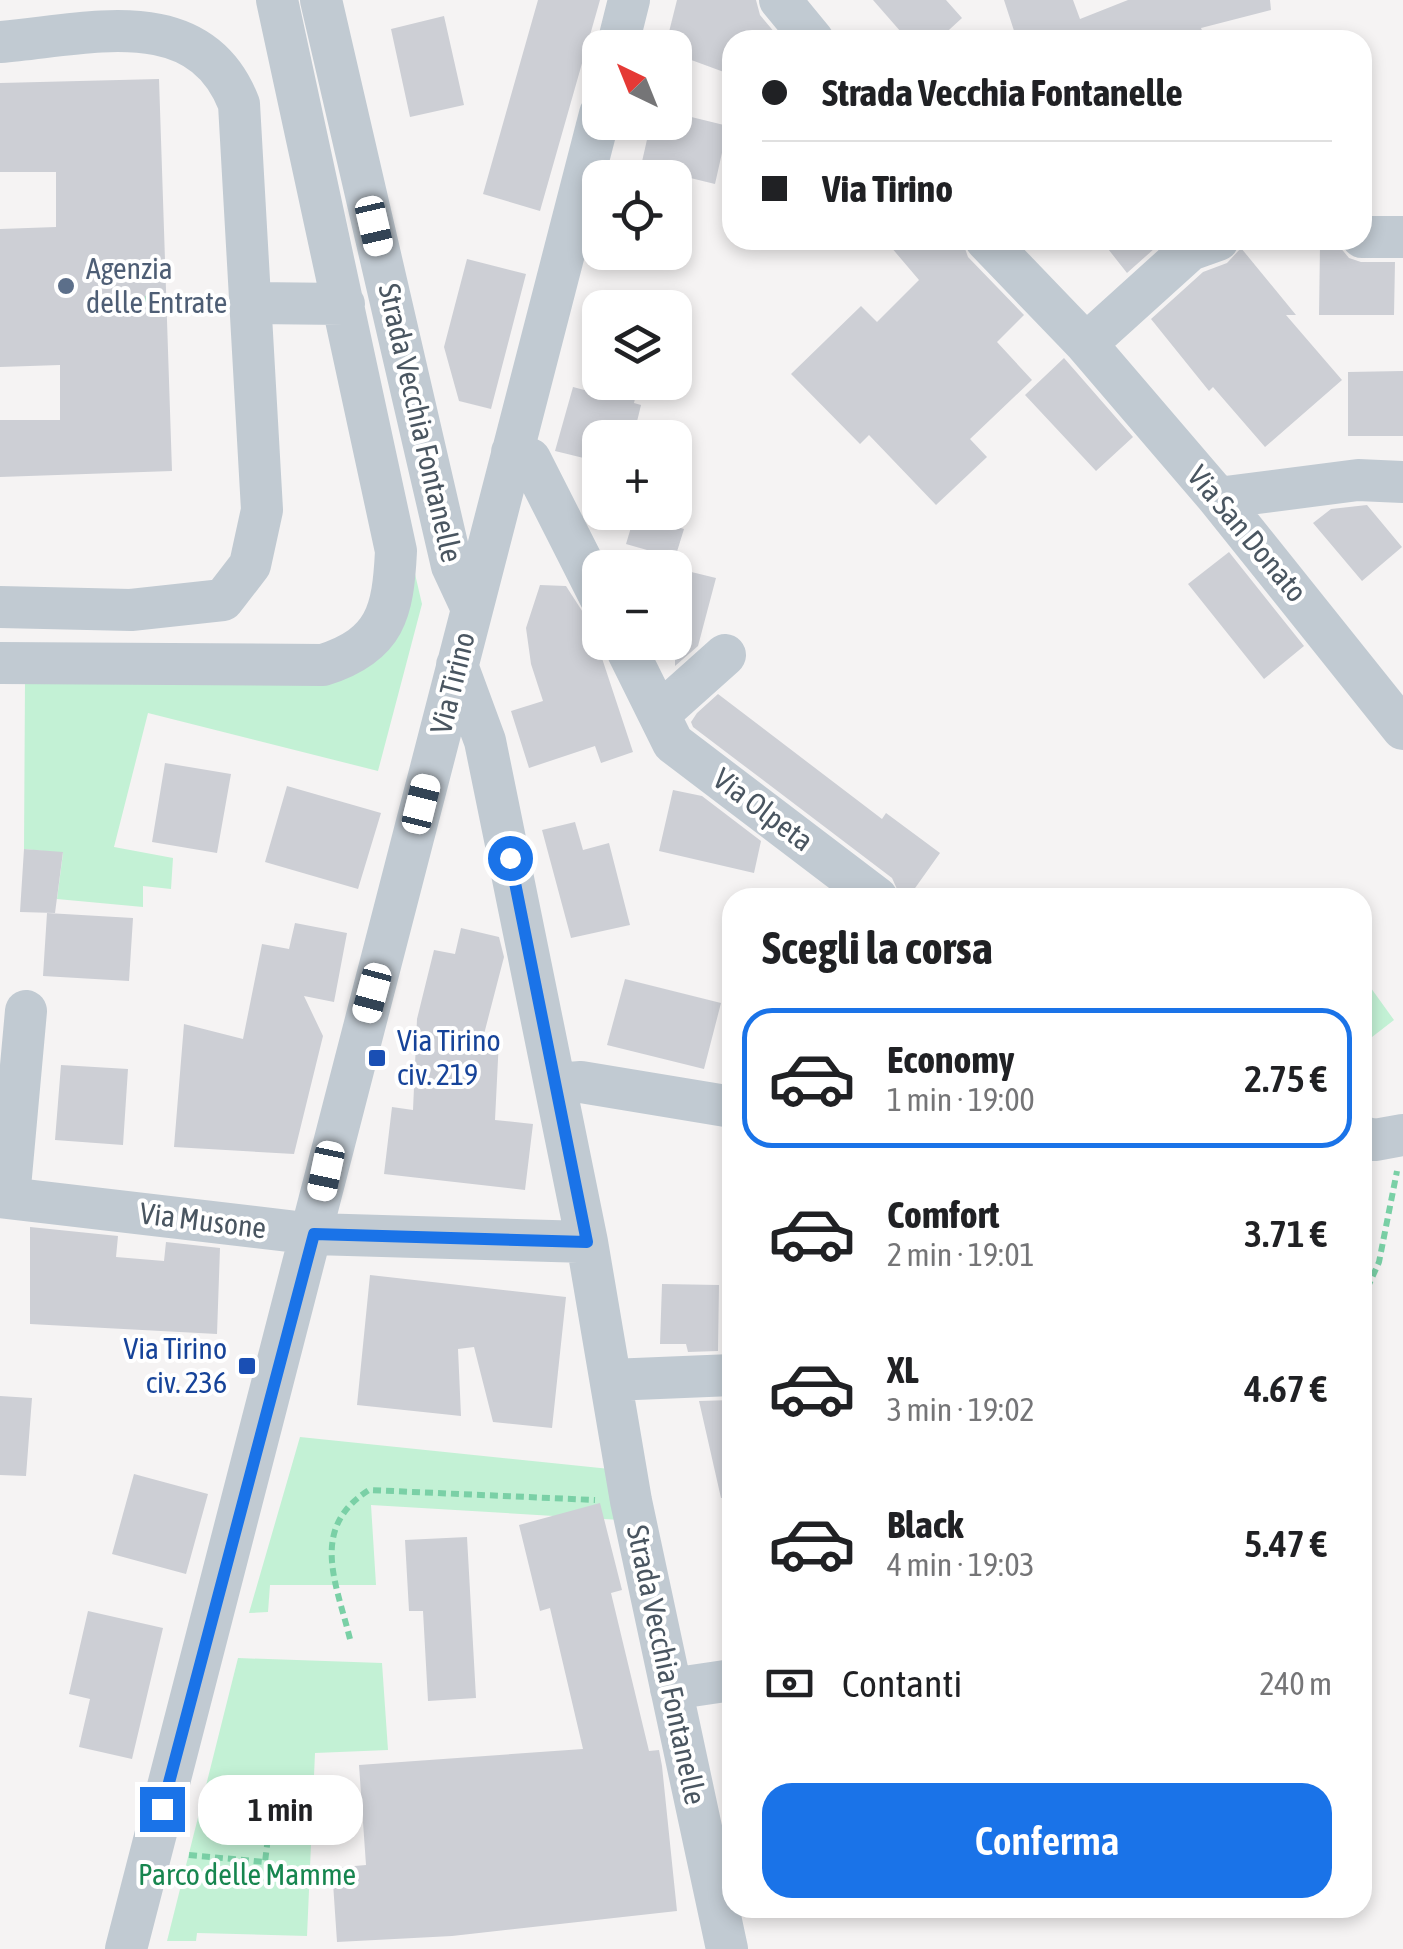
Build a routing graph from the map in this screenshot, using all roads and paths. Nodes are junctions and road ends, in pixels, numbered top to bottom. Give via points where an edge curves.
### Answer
1 (277, 0) edge
2 (321, 0) edge
3 (630, 0) edge
4 (780, 0) edge
5 (622, 30) edge
6 (805, 30) edge
7 (0, 42) edge
8 (593, 140) edge
9 (1403, 236) edge
10 (1372, 237) edge
11 (996, 250) edge
12 (1190, 250) edge
13 (132, 298) dead end
14 (250, 304) junction
15 (344, 304) junction
16 (1086, 344) junction
17 (512, 452) junction
18 (1403, 482) edge
19 (1218, 498) junction
20 (582, 562) edge
21 (0, 606) edge
22 (472, 608) junction
23 (725, 655) dead end
24 (632, 660) edge
25 (0, 663) edge
26 (457, 665) junction
27 (659, 714) junction
28 (1403, 729) edge
29 (864, 888) edge
30 (26, 1011) dead end
31 (556, 1084) junction
32 (722, 1104) edge
33 (1403, 1135) edge
34 (1372, 1139) edge
35 (5, 1197) edge
36 (314, 1234) junction
37 (587, 1242) junction
38 (1372, 1278) edge
39 (722, 1375) edge
40 (611, 1380) junction
41 (631, 1501) junction
42 (350, 1639) dead end
43 (722, 1681) edge
44 (671, 1689) junction
45 (274, 1790) dead end
46 (714, 1802) edge
47 (189, 1855) dead end
48 (722, 1892) edge
49 (724, 1918) edge
50 (126, 1949) edge
51 (727, 1949) edge

1 - 15 street
2 - 22 street, Strada Vecchia Fontanelle via 452,566
3 - 5 street
4 - 6 street
7 - 14 street via 150,30 190,43 214,62 239,104
8 - 17 street, Via Tirino
9 - 10 street
11 - 16 street, Via San Donato
12 - 16 street
13 - 14 path
14 - 15 street
14 - 21 street via 262,510 250,566 223,600 132,610
15 - 25 street via 396,551 394,592 377,633 355,654 323,664
16 - 19 street, Via San Donato
17 - 20 street via 530,458
17 - 22 street, Via Tirino
18 - 19 street via 1358,480
19 - 28 street, Via San Donato
22 - 26 street, Via Tirino
23 - 27 street
24 - 27 street, Via Olpeta
26 - 31 street, Strada Vecchia Fontanelle via 485,740
26 - 36 street, Via Tirino
27 - 29 street, Via Olpeta via 674,742
30 - 35 street
31 - 32 street via 581,1082
31 - 37 street, Strada Vecchia Fontanelle
33 - 34 street
33 - 38 path
35 - 36 street, Via Musone
36 - 37 street, Via Musone
36 - 50 street, Via Tirino
37 - 40 street, Strada Vecchia Fontanelle
39 - 40 street
40 - 41 street, Strada Vecchia Fontanelle
41 - 42 path via 369,1490 350,1502 335,1525 330,1551
41 - 44 street, Strada Vecchia Fontanelle
43 - 44 street
44 - 46 street, Strada Vecchia Fontanelle
45 - 47 path via 265,1862
46 - 48 street, Strada Vecchia Fontanelle
49 - 51 street, Strada Vecchia Fontanelle

